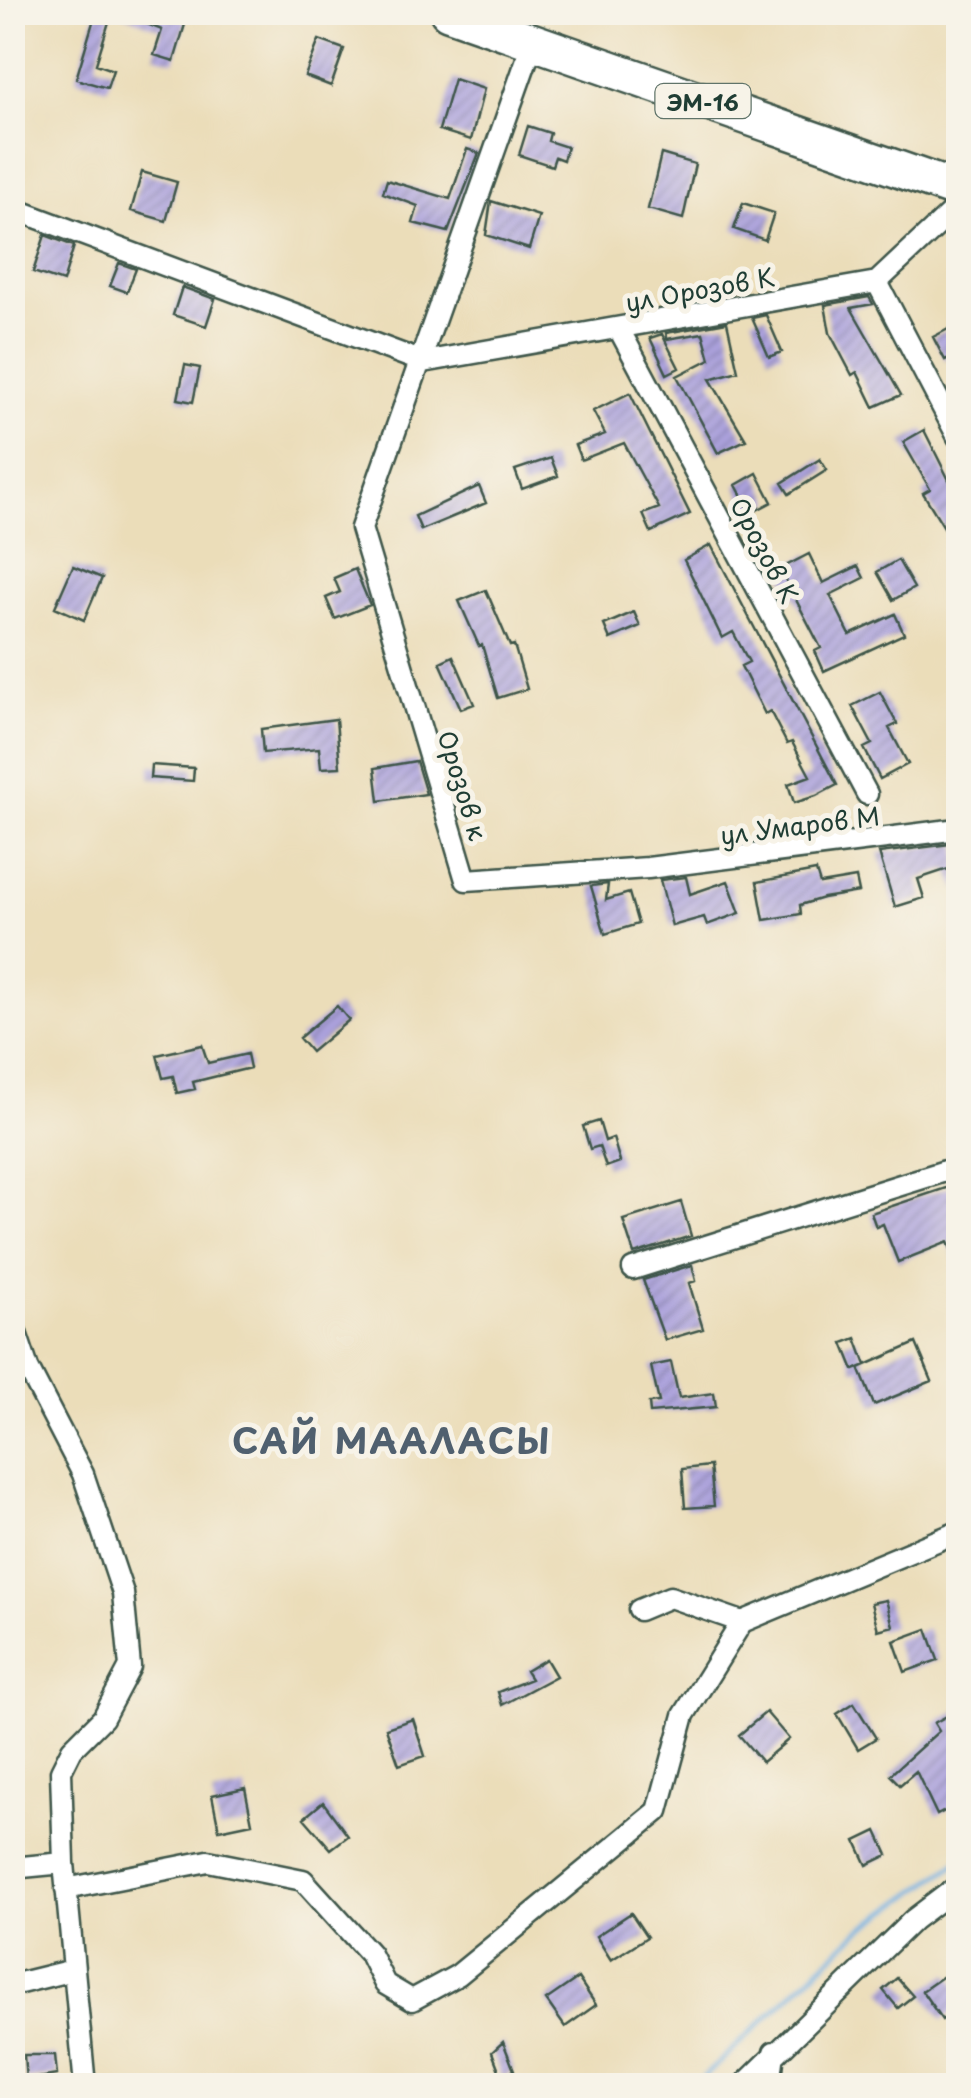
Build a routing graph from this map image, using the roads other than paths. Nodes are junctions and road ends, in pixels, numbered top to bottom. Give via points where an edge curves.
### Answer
1 (448, 12) edge
2 (533, 42) junction
3 (958, 190) edge
4 (958, 206) edge
5 (25, 213) dead end
6 (877, 282) junction
7 (619, 329) junction
8 (422, 362) junction
9 (958, 437) edge
10 (867, 794) dead end
11 (958, 828) edge
12 (648, 868) joint
13 (958, 1167) edge
14 (633, 1269) dead end
15 (12, 1321) edge
16 (958, 1532) edge
17 (638, 1610) dead end
18 (742, 1622) junction
19 (64, 1862) junction
20 (12, 1868) edge
21 (958, 1886) edge
22 (66, 1889) junction
23 (73, 1970) junction
24 (12, 1986) edge
25 (774, 2052) junction
26 (85, 2086) edge
27 (743, 2086) edge
28 (770, 2086) edge

1 - 2 highway, ЭМ-16
2 - 3 highway, ЭМ-16
2 - 8 street
4 - 6 street
5 - 8 street
6 - 7 street, ул Орозов К
6 - 9 street
7 - 8 street, ул Орозов К
7 - 10 street, Орозов К
8 - 12 street, Орозов к via 361,528 466,880
11 - 12 street, ул Умаров М
13 - 14 street
15 - 19 street via 28,1368 83,1474 123,1593 130,1667 103,1718 72,1749 62,1771
16 - 18 street
17 - 18 street via 670,1597
18 - 22 street via 684,1715 658,1811 458,1976 412,2000 385,1984 370,1954 303,1880 208,1862
19 - 20 street
19 - 22 street
21 - 25 street
22 - 23 street
23 - 24 street
23 - 26 street
25 - 27 street
25 - 28 street

